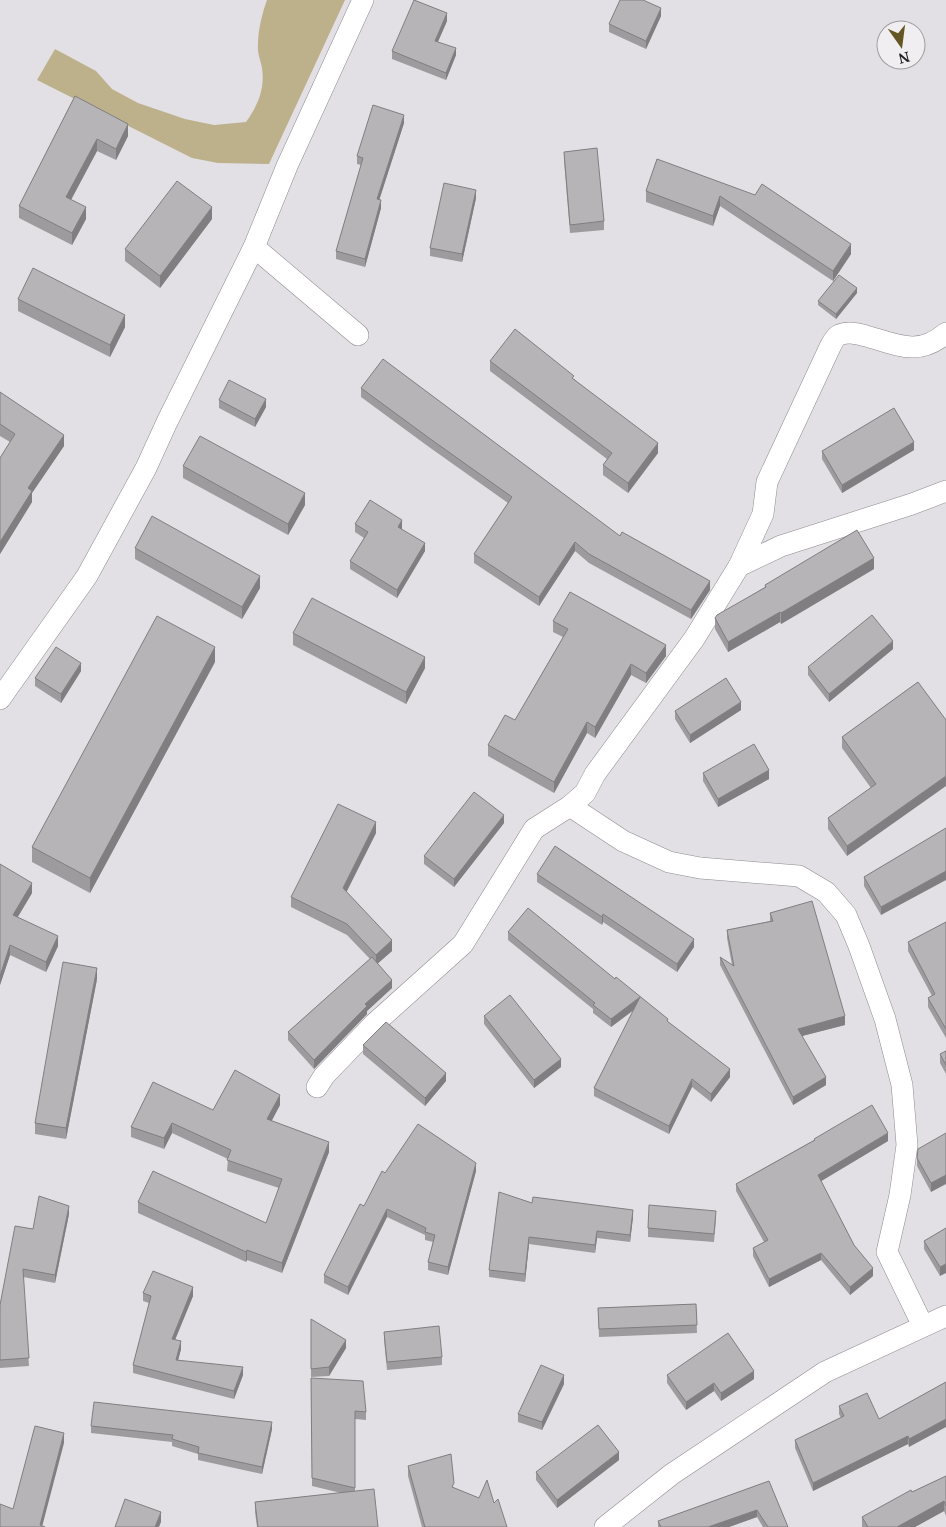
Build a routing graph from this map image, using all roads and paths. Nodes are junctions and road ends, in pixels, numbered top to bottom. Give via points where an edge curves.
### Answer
1 (363, 0) edge
2 (254, 247) junction
3 (946, 333) edge
4 (358, 335) dead end
5 (946, 491) edge
6 (740, 566) junction
7 (0, 700) edge
8 (570, 806) junction
9 (316, 1087) dead end
10 (946, 1316) edge
11 (923, 1326) junction
12 (605, 1527) edge

1 - 2 street via 287,166
2 - 4 street
2 - 7 street via 146,468 91,569
3 - 6 street via 936,342 918,348 849,332 838,336 767,482 763,514
5 - 6 street via 781,546
6 - 8 street via 694,639 585,793
8 - 9 street via 534,829 463,944 374,1024
8 - 11 street via 623,841 669,862 700,868 799,876 826,892 846,915 885,1019 902,1084 907,1145 887,1252
10 - 11 street
11 - 12 street via 825,1372 672,1474

